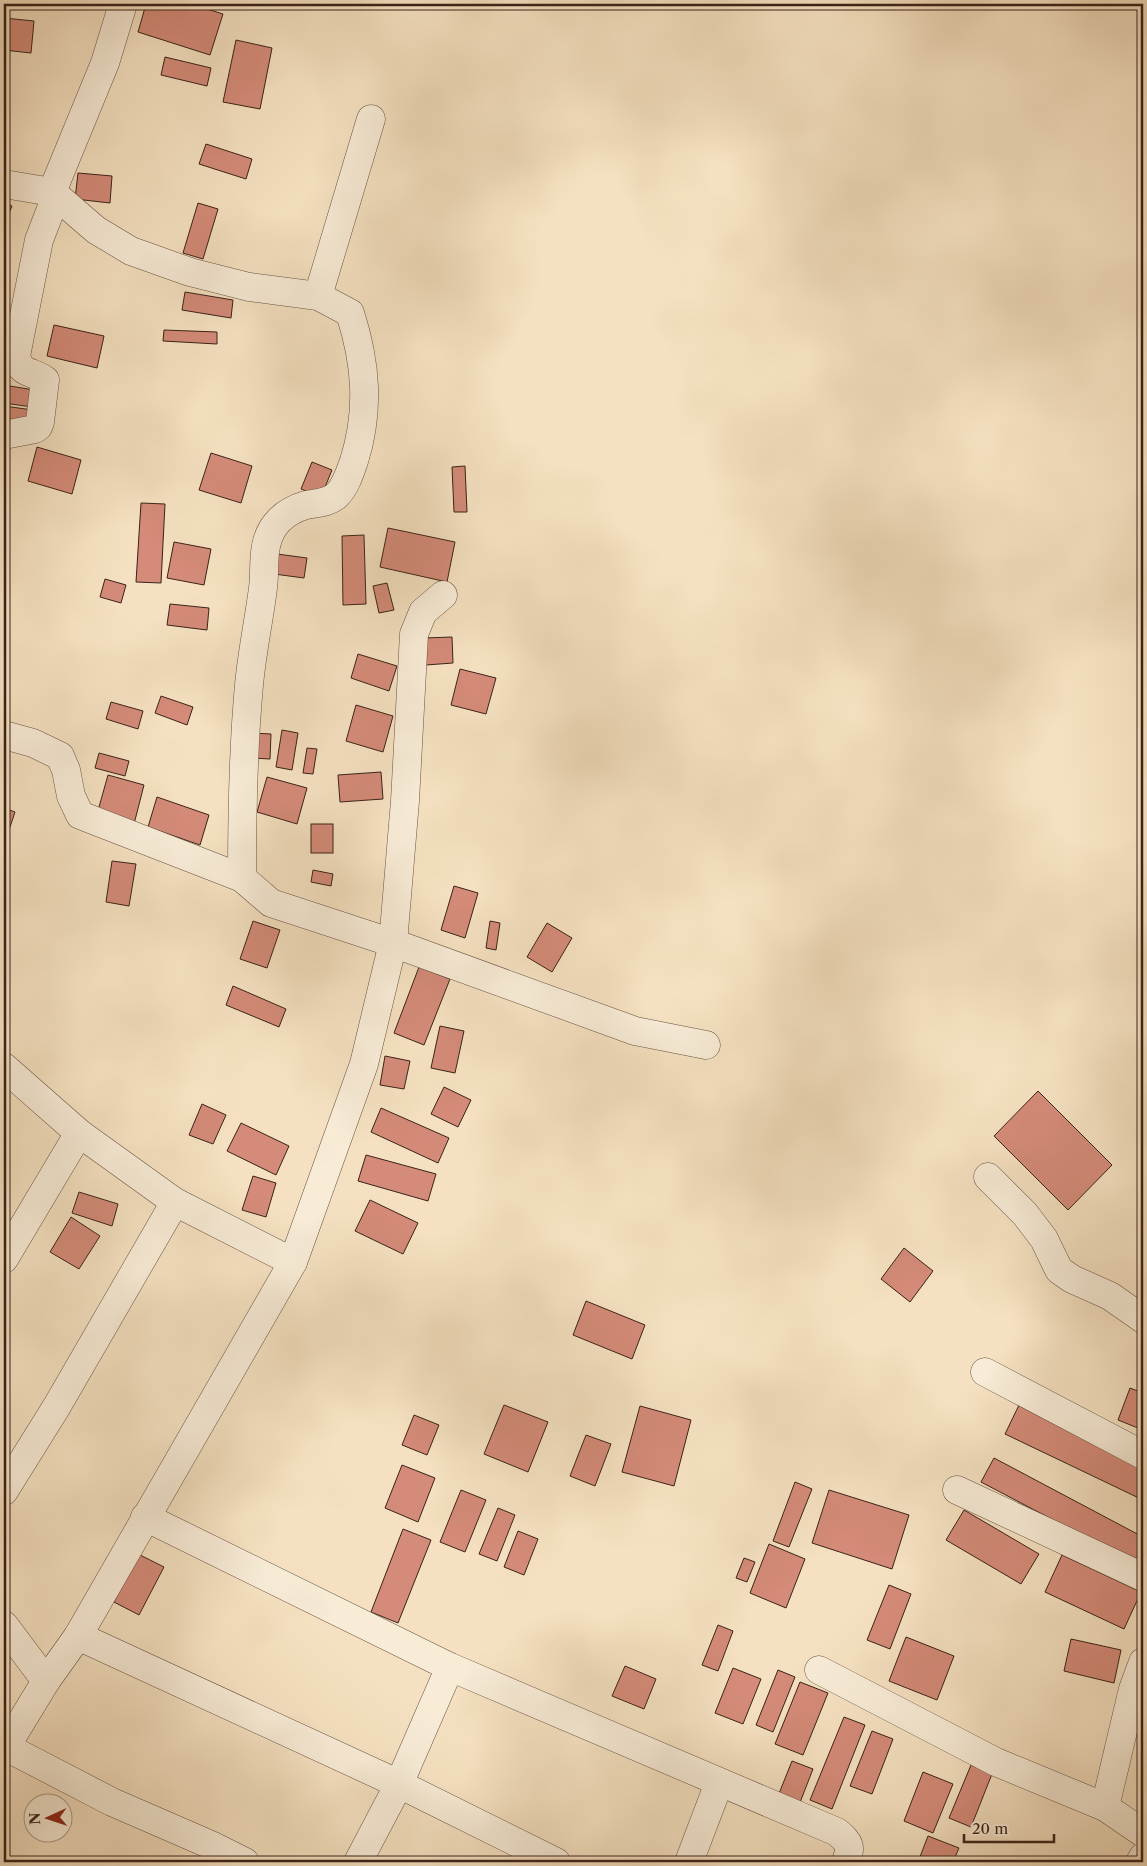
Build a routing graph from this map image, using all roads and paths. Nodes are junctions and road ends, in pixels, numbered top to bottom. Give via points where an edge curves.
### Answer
1 (123, 4) edge
2 (371, 119) dead end
3 (4, 184) edge
4 (54, 194) junction
5 (318, 296) junction
6 (4, 435) edge
7 (443, 595) dead end
8 (4, 735) edge
9 (242, 878) junction
10 (393, 943) junction
11 (706, 1045) dead end
12 (4, 1067) edge
13 (79, 1133) junction
14 (988, 1177) dead end
15 (175, 1202) junction
16 (4, 1259) edge
17 (293, 1262) junction
18 (1143, 1319) edge
19 (985, 1372) dead end
20 (1143, 1455) edge
21 (957, 1490) dead end
22 (4, 1492) edge
23 (145, 1518) junction
24 (1143, 1577) edge
25 (4, 1625) edge
26 (78, 1636) junction
27 (1143, 1662) edge
28 (450, 1667) junction
29 (820, 1670) dead end
30 (46, 1681) junction
31 (1138, 1691) edge
32 (5, 1748) edge
33 (399, 1784) junction
34 (720, 1784) junction
35 (1105, 1807) junction
36 (1143, 1833) edge
37 (1143, 1857) edge
38 (245, 1862) edge
39 (358, 1862) edge
40 (556, 1862) edge
41 (689, 1862) edge
42 (846, 1862) edge
43 (1140, 1862) edge

1 - 4 street via 105,63
2 - 5 street
3 - 4 street
4 - 5 street via 96,230 131,250 190,272 248,287
4 - 6 street via 39,240 16,356 20,367 45,380 40,422 35,429
5 - 9 street via 350,313 363,369 365,410 359,445 348,479 337,495 290,512 276,522 266,546 249,684
7 - 10 street via 424,612 414,634
8 - 9 street via 33,743 60,756 80,815
9 - 10 street via 271,903
10 - 11 street via 634,1031
10 - 17 street via 364,1064
12 - 13 street
13 - 15 street
13 - 16 street
14 - 18 street via 1025,1214 1044,1239 1059,1270 1110,1296
15 - 17 street
15 - 22 street
17 - 23 street
19 - 20 street
21 - 24 street
23 - 26 street
23 - 28 street
25 - 30 street
26 - 30 street
26 - 33 street
27 - 31 street
28 - 33 street
28 - 34 street
29 - 35 street via 996,1762
30 - 32 street
31 - 35 street
32 - 38 street via 112,1802
33 - 39 street
33 - 40 street
34 - 41 street
34 - 42 street via 837,1832 850,1849
35 - 36 street
37 - 43 street

